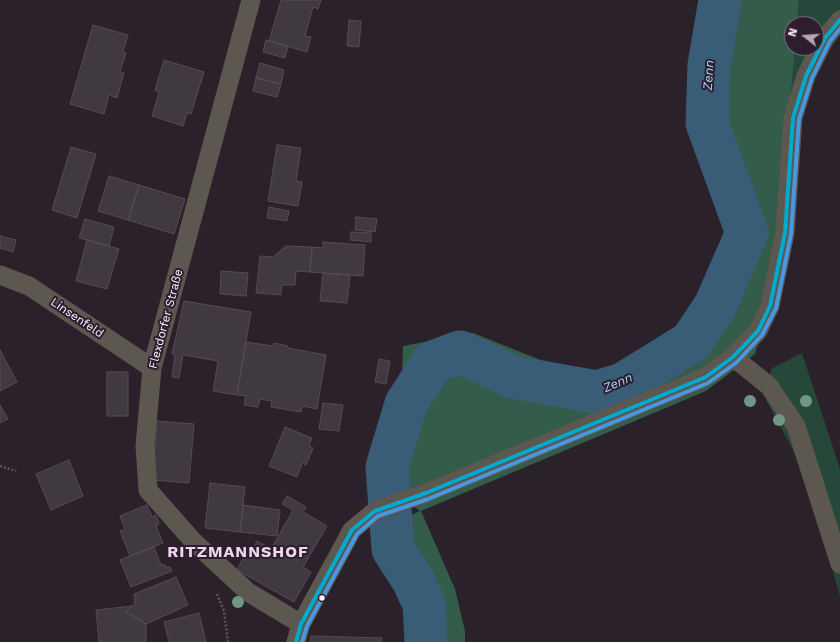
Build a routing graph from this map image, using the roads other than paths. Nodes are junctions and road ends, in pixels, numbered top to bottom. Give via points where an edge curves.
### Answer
1 (251, 0) edge
2 (840, 20) edge
3 (0, 275) edge
4 (733, 357) junction
5 (152, 368) junction
6 (840, 564) edge
7 (299, 633) edge

1 - 5 street, Flexdorfer Straße
2 - 4 street via 825,38 810,70 793,118 785,233 770,306 758,331
3 - 5 street, Linsenfeld via 29,286
4 - 6 street via 769,386 796,426
4 - 7 street via 706,377 426,493 375,511 352,530
5 - 7 street, Flexdorfer Straße via 145,446 148,490 194,542 248,592

